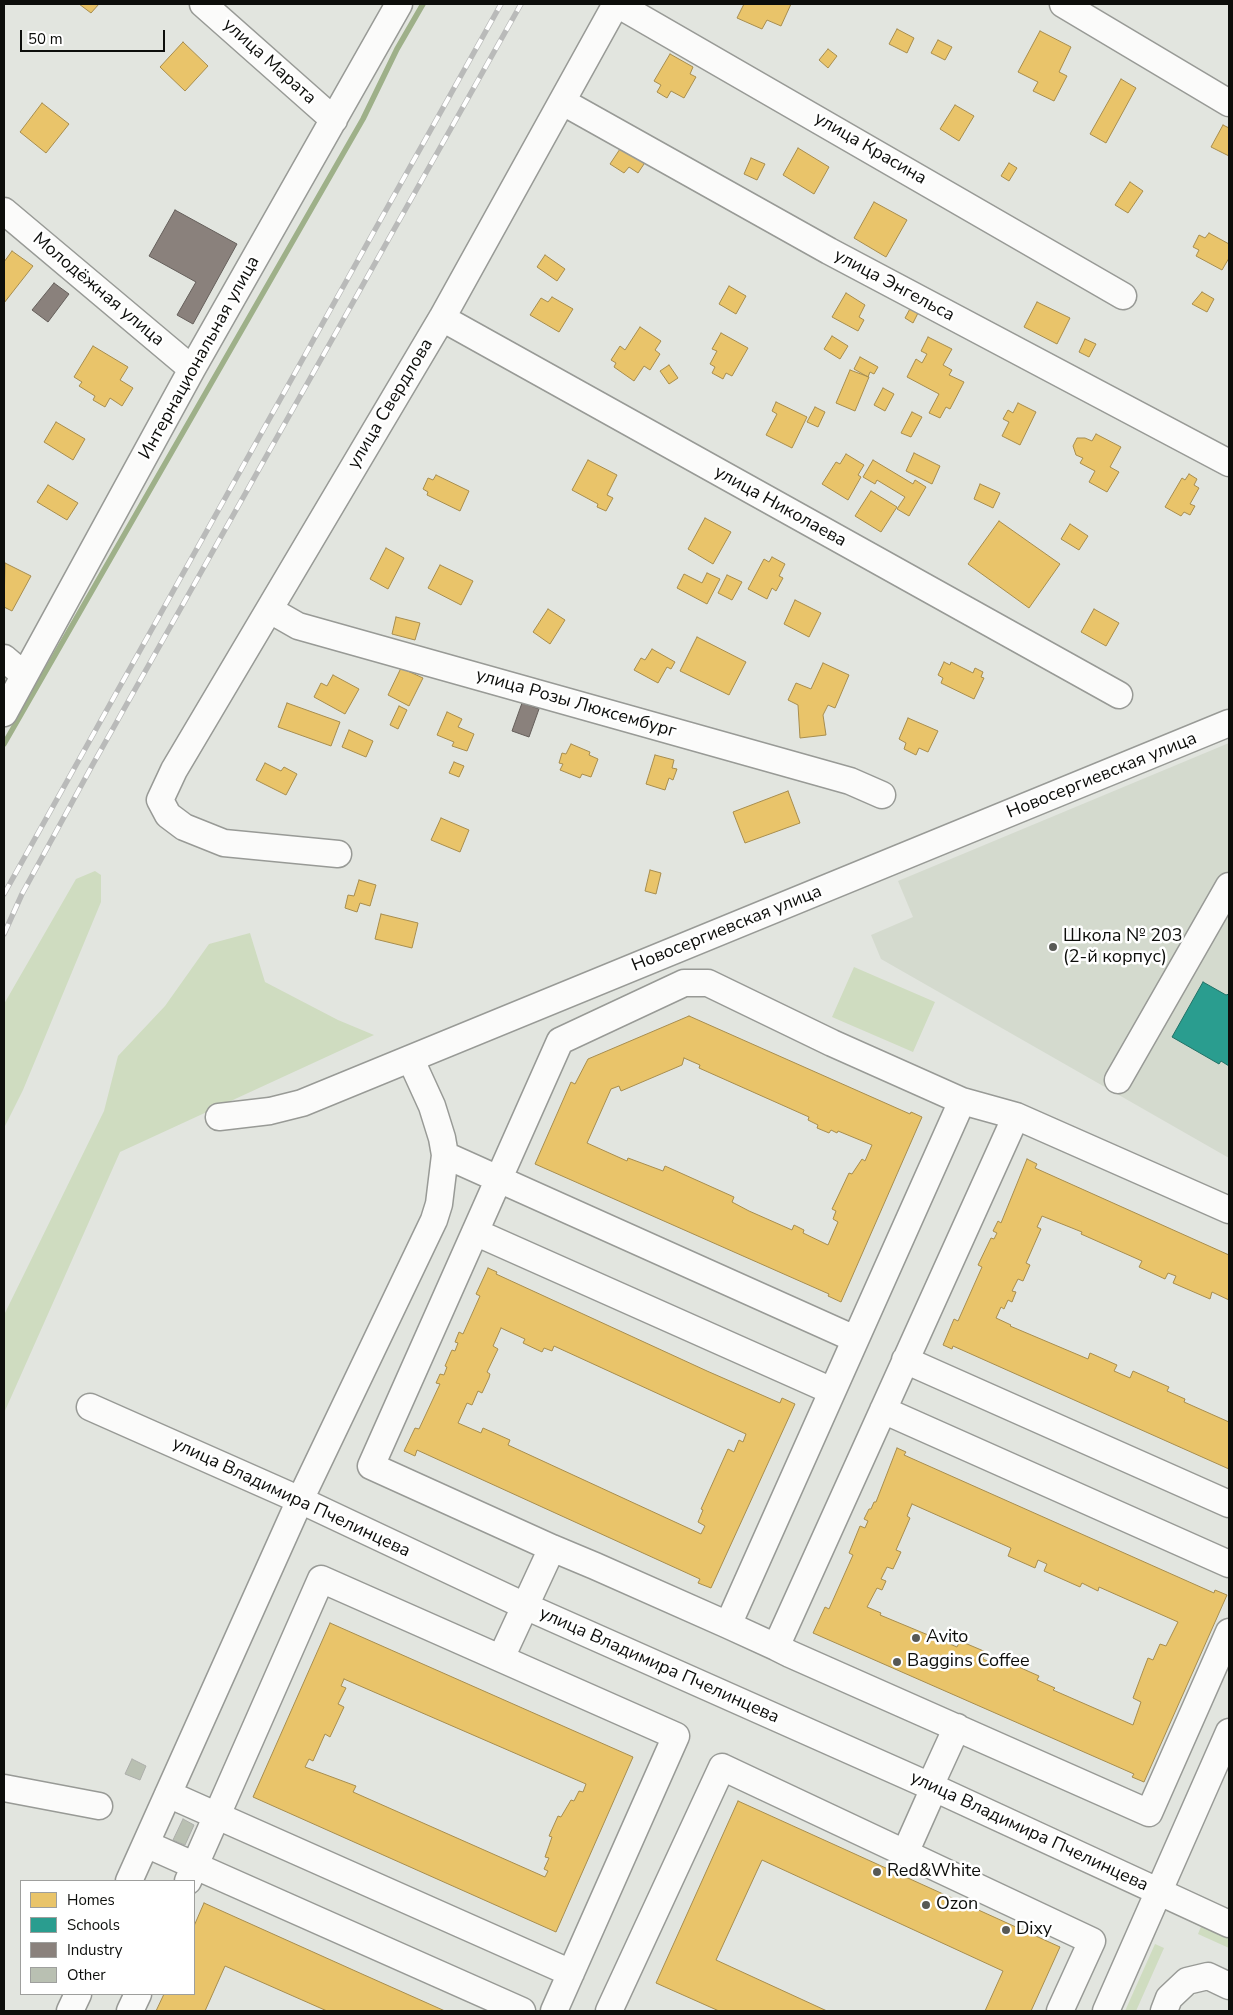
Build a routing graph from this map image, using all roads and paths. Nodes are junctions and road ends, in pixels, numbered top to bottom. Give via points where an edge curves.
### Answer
1 (203, 4) edge
2 (399, 4) edge
3 (616, 4) edge
4 (1063, 4) edge
5 (563, 102) junction
6 (1229, 103) edge
7 (334, 120) junction
8 (4, 211) edge
9 (1123, 296) dead end
10 (442, 318) junction
11 (192, 370) junction
12 (1229, 463) edge
13 (270, 610) junction
14 (4, 658) edge
15 (24, 675) junction
16 (1119, 695) dead end
17 (4, 713) edge
18 (1229, 723) edge
19 (882, 795) dead end
20 (338, 854) dead end
21 (1229, 886) edge
22 (411, 1060) junction
23 (1118, 1080) dead end
24 (962, 1101) junction
25 (1016, 1116) junction
26 (219, 1117) dead end
27 (445, 1155) junction
28 (498, 1180) junction
29 (1229, 1210) edge
30 (475, 1232) junction
31 (855, 1339) junction
32 (906, 1360) junction
33 (832, 1391) junction
34 (90, 1407) dead end
35 (883, 1410) junction
36 (300, 1500) junction
37 (1229, 1504) edge
38 (552, 1548) junction
39 (1229, 1564) edge
40 (525, 1606) junction
41 (728, 1625) junction
42 (1229, 1632) edge
43 (776, 1648) junction
44 (501, 1658) junction
45 (957, 1728) junction
46 (1229, 1732) edge
47 (932, 1787) junction
48 (4, 1788) edge
49 (168, 1794) junction
50 (99, 1806) dead end
51 (217, 1816) junction
52 (146, 1844) junction
53 (905, 1853) junction
54 (191, 1874) edge
55 (129, 1880) edge
56 (1159, 1892) junction
57 (1229, 1924) edge
58 (571, 1973) junction
59 (1229, 1986) edge
60 (78, 1995) edge
61 (138, 1995) edge
62 (619, 2008) edge
63 (70, 2011) edge
64 (130, 2011) edge
65 (522, 2011) edge
66 (554, 2011) edge
67 (1060, 2011) edge
68 (1106, 2011) edge
69 (1164, 2011) edge

1 - 7 street, улица Марата
2 - 7 street, Интернациональная улица
3 - 5 street, улица Свердлова
3 - 9 street, улица Красина
4 - 6 street
5 - 10 street, улица Свердлова
5 - 12 street, улица Энгельса via 828,251
7 - 11 street, Интернациональная улица
8 - 11 street, Молодёжная улица
10 - 13 street, улица Свердлова
10 - 16 street, улица Николаева
11 - 15 street, Интернациональная улица
13 - 19 street, улица Розы Люксембург via 298,626 850,781
13 - 20 street, улица Свердлова via 174,770 160,800 168,815 184,827 224,843
14 - 15 street
15 - 17 street, Интернациональная улица
18 - 22 street, Новосергиевская улица
21 - 23 street
22 - 26 street, Новосергиевская улица via 302,1103 270,1111
22 - 27 street via 438,1122
24 - 25 street
24 - 28 street via 750,991 708,983 684,983 560,1041
24 - 31 street
25 - 29 street
25 - 32 street
27 - 28 street
27 - 36 street via 442,1188 434,1220
28 - 30 street
28 - 31 street
30 - 33 street
30 - 38 street via 371,1466
31 - 33 street
32 - 35 street
32 - 37 street
33 - 41 street
34 - 36 street, улица Владимира Пчелинцева
35 - 39 street
35 - 43 street
36 - 40 street, улица Владимира Пчелинцева
36 - 49 street
38 - 40 street
38 - 41 street
40 - 44 street
40 - 47 street, улица Владимира Пчелинцева
41 - 43 street
42 - 45 street via 1149,1813
43 - 45 street
44 - 51 street via 321,1579
44 - 58 street via 676,1736
45 - 47 street
46 - 56 street
47 - 53 street
47 - 56 street, улица Владимира Пчелинцева
48 - 50 street
49 - 51 street
49 - 52 street
51 - 54 street
51 - 58 street
52 - 54 street
52 - 55 street
53 - 62 street via 722,1767
53 - 67 street via 1092,1941
54 - 65 street
56 - 57 street, улица Владимира Пчелинцева
56 - 68 street
58 - 66 street
59 - 69 street via 1208,1976 1187,1981 1169,1998
60 - 63 street
61 - 64 street

